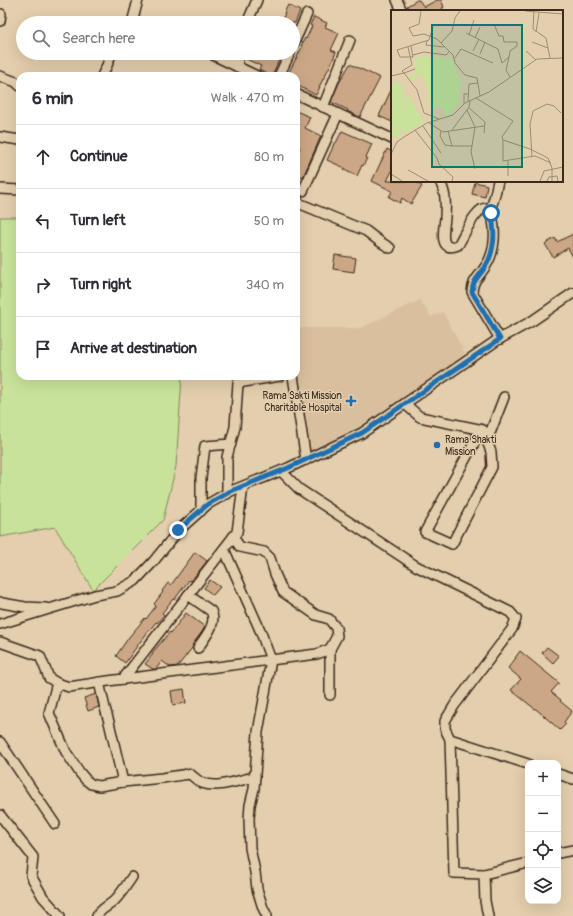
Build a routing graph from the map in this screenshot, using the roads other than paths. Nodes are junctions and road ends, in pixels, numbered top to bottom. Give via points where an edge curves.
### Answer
1 (138, 0) edge
2 (257, 0) edge
3 (397, 0) edge
4 (402, 10) edge
5 (307, 14) dead end
6 (134, 16) edge
7 (250, 16) edge
8 (300, 30) edge
9 (350, 40) dead end
10 (110, 60) edge
11 (224, 60) edge
12 (238, 60) edge
13 (287, 60) edge
14 (237, 66) junction
15 (104, 72) edge
16 (249, 72) edge
17 (282, 72) edge
18 (0, 76) edge
19 (16, 82) edge
20 (300, 97) edge
21 (323, 107) junction
22 (338, 114) junction
23 (0, 137) edge
24 (16, 139) edge
25 (391, 139) edge
26 (440, 182) edge
27 (498, 182) edge
28 (0, 189) edge
29 (16, 190) edge
30 (303, 191) dead end
31 (300, 204) edge
32 (489, 210) junction
33 (390, 248) dead end
34 (573, 293) edge
35 (500, 339) junction
36 (256, 380) edge
37 (294, 380) edge
38 (504, 397) dead end
39 (404, 404) junction
40 (479, 429) junction
41 (487, 441) junction
42 (231, 444) junction
43 (306, 460) junction
44 (281, 471) junction
45 (243, 486) junction
46 (227, 494) junction
47 (201, 511) junction
48 (233, 537) junction
49 (224, 549) junction
50 (188, 594) junction
51 (0, 602) edge
52 (52, 608) junction
53 (0, 624) edge
54 (0, 642) edge
55 (198, 648) dead end
56 (330, 648) junction
57 (271, 660) junction
58 (124, 679) junction
59 (99, 682) junction
60 (57, 683) junction
61 (330, 695) dead end
62 (450, 739) junction
63 (0, 742) edge
64 (525, 763) edge
65 (561, 775) edge
66 (255, 777) junction
67 (573, 779) edge
68 (123, 782) junction
69 (0, 815) edge
70 (55, 824) dead end
71 (573, 850) edge
72 (561, 852) edge
73 (525, 864) edge
74 (484, 874) junction
75 (132, 877) dead end
76 (60, 916) edge
77 (98, 916) edge
78 (267, 916) edge
79 (488, 916) edge

1 - 6 street
2 - 7 street
3 - 4 street
5 - 8 street
9 - 21 street
10 - 15 street
11 - 14 street
12 - 14 street
13 - 17 street
14 - 16 street
18 - 19 street
20 - 21 street
21 - 22 street
22 - 25 street
22 - 30 street
23 - 24 street
26 - 32 street via 445,198 442,236 448,247 458,245 477,213 484,208
27 - 32 street
28 - 29 street
31 - 33 street via 366,231
32 - 35 street via 494,225 493,249 491,258 474,283 472,292
34 - 35 street via 532,322
35 - 39 street
36 - 42 street via 238,383 235,427
37 - 43 street
38 - 41 street
39 - 40 street via 420,417
39 - 43 street via 362,433
40 - 41 street via 483,430
40 - 41 street via 477,438 425,532 452,544 492,466
42 - 46 street via 227,458
42 - 47 street via 205,446 201,478
43 - 44 street
44 - 45 street
44 - 62 street via 299,489 416,566 510,612 516,619 512,629 445,721 445,729
45 - 46 street
45 - 48 street via 237,532
46 - 47 street via 208,504
47 - 52 street via 178,530 135,581 117,591
48 - 49 street
48 - 56 street via 240,547 264,552 270,558 283,592 316,615 329,619 336,628 337,636
49 - 50 street
49 - 57 street
50 - 55 street via 213,614 212,625
50 - 58 street
51 - 52 street
52 - 53 street
54 - 60 street via 40,656 49,678
56 - 57 street via 317,654
56 - 61 street
57 - 58 street
57 - 66 street via 258,732
58 - 59 street
59 - 60 street via 69,687
59 - 68 street
60 - 68 street via 49,713 76,768 91,784 99,786
62 - 64 street
62 - 74 street via 454,873
63 - 70 street
65 - 67 street
66 - 68 street via 213,785 202,783 189,774
66 - 78 street via 250,812 250,848 257,889
69 - 76 street via 33,857 31,876 43,897
71 - 72 street
73 - 74 street
74 - 79 street
75 - 77 street via 124,890 99,912

